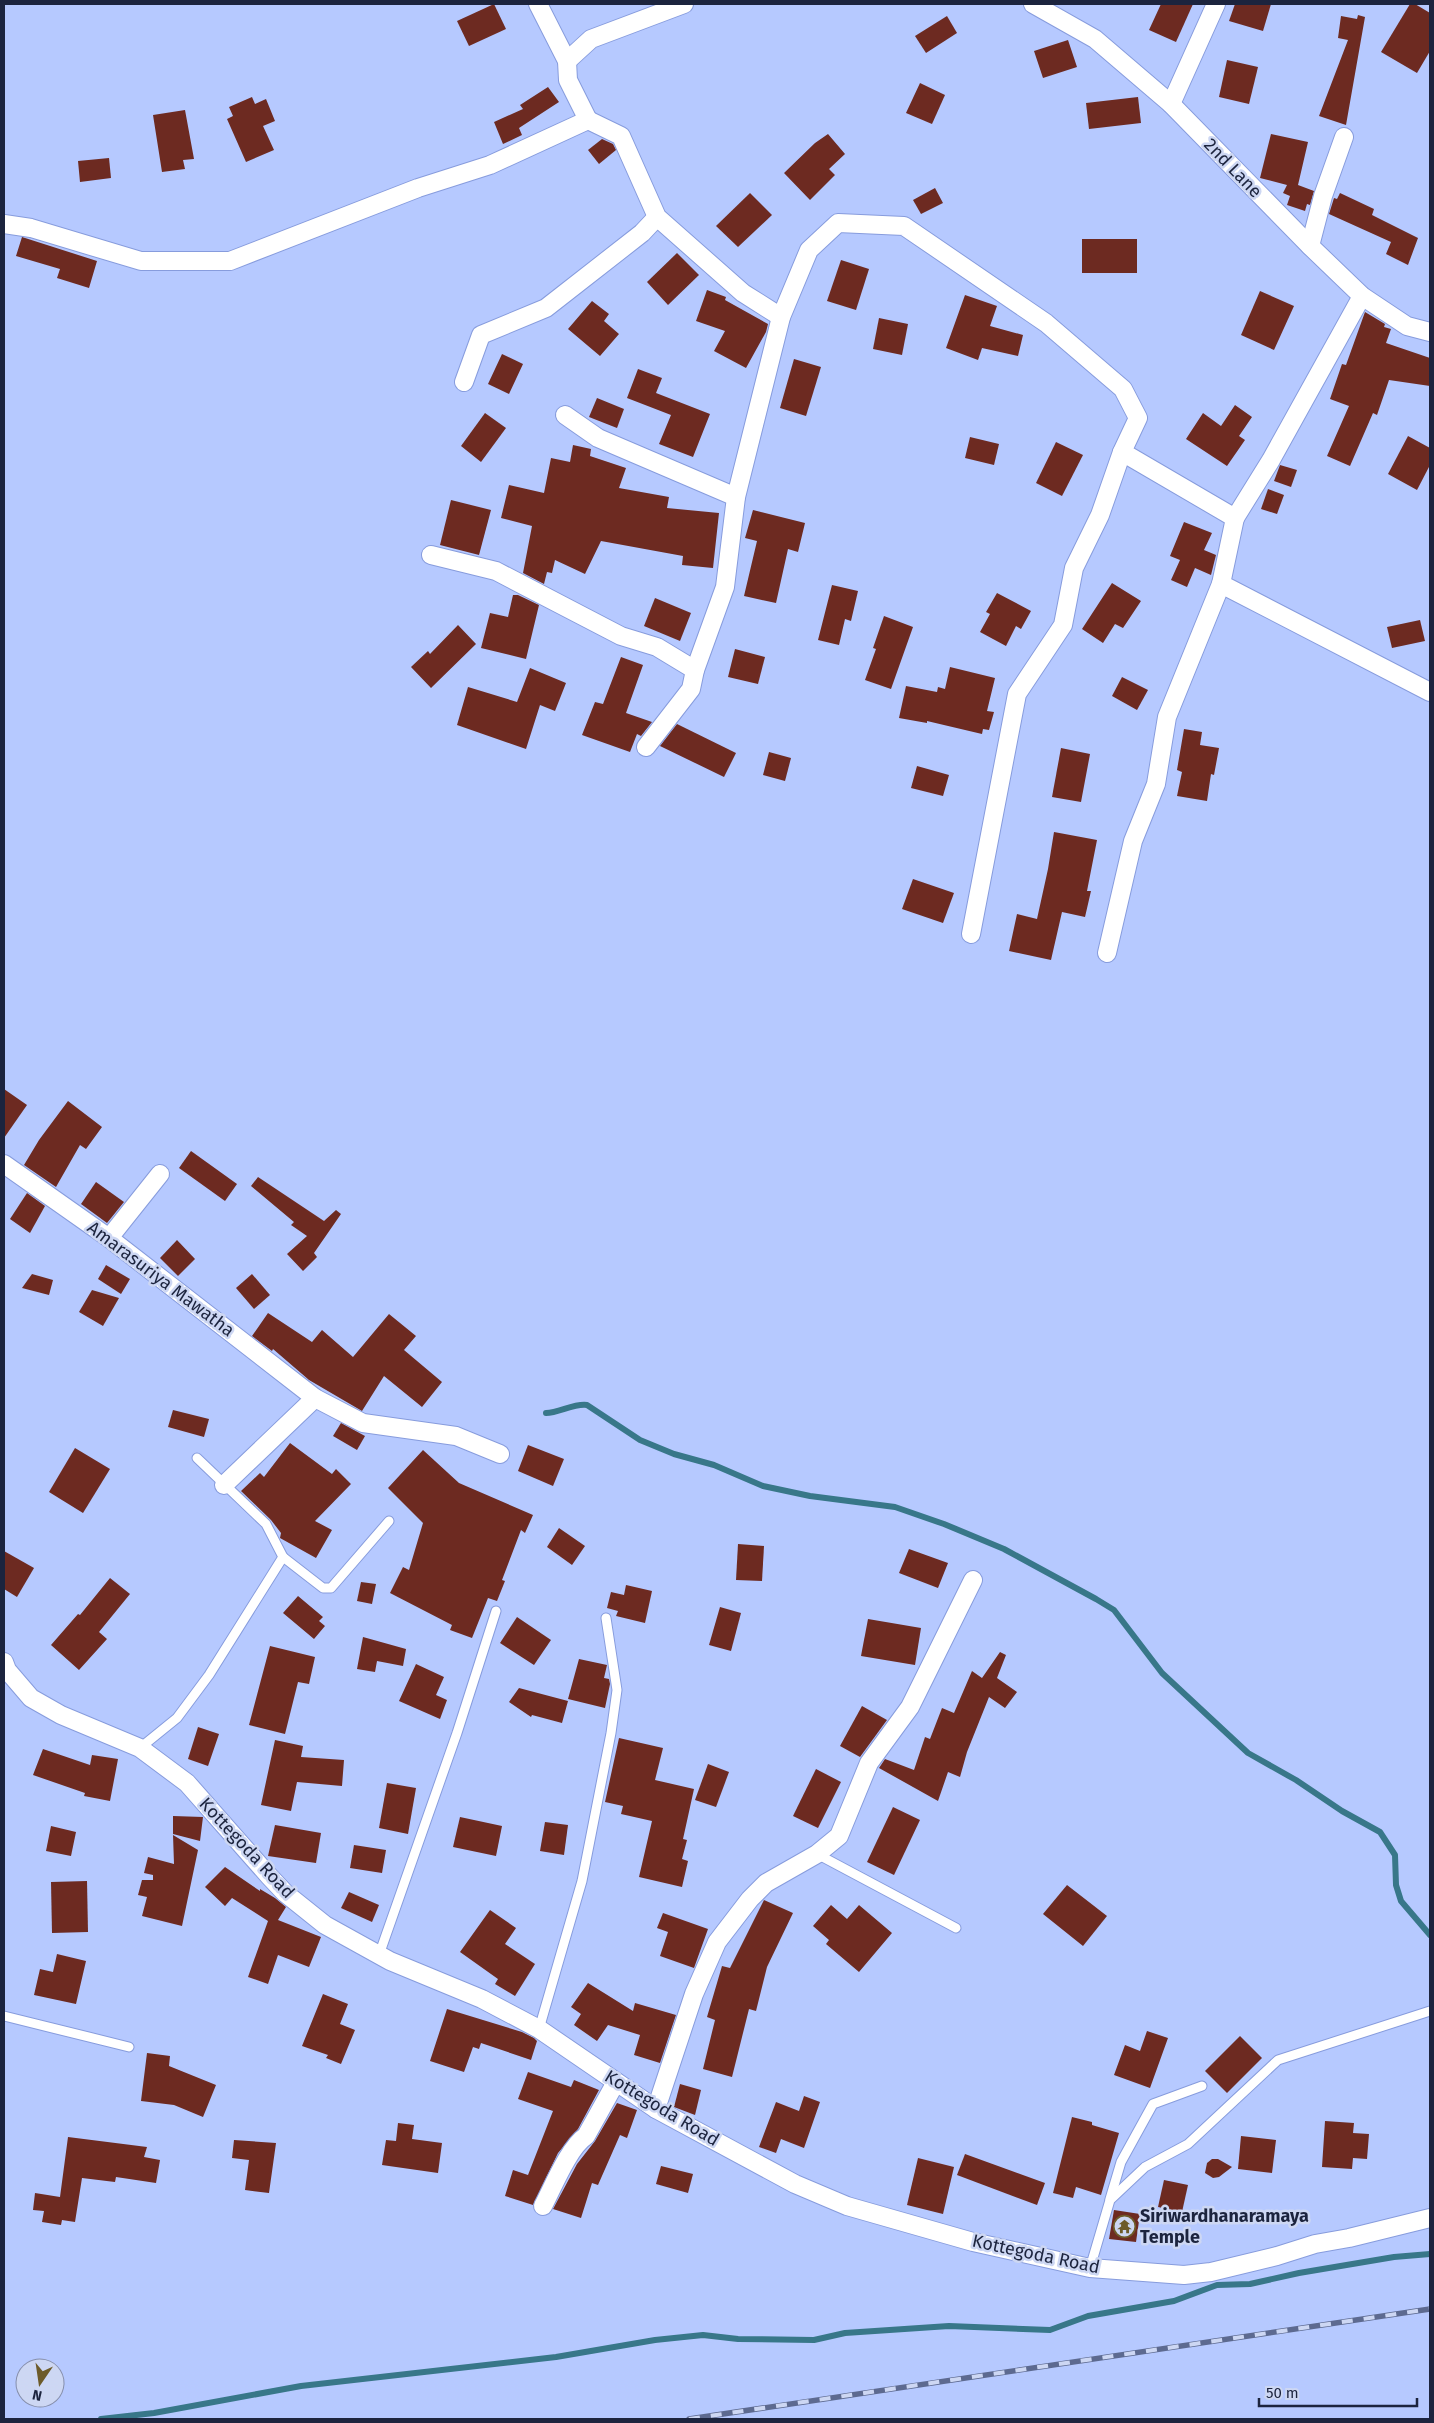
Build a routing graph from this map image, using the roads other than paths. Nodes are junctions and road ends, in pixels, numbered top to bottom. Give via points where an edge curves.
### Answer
1 (538, 4) edge
2 (684, 4) edge
3 (1033, 4) edge
4 (1216, 4) edge
5 (567, 61) junction
6 (1171, 104) junction
7 (588, 120) junction
8 (1344, 137) dead end
9 (657, 217) junction
10 (4, 224) edge
11 (1310, 246) junction
12 (1362, 296) junction
13 (781, 317) junction
14 (1430, 332) edge
15 (464, 382) dead end
16 (564, 415) dead end
17 (1122, 452) junction
18 (736, 497) junction
19 (1235, 518) junction
20 (431, 555) dead end
21 (1221, 584) junction
22 (695, 670) junction
23 (1430, 692) edge
24 (646, 747) dead end
25 (971, 934) dead end
26 (1108, 954) dead end
27 (4, 1164) edge
28 (160, 1174) dead end
29 (109, 1238) junction
30 (315, 1398) junction
31 (500, 1454) dead end
32 (196, 1458) dead end
33 (224, 1485) junction
34 (389, 1521) dead end
35 (283, 1557) junction
36 (973, 1580) dead end
37 (496, 1612) dead end
38 (606, 1618) dead end
39 (4, 1662) edge
40 (140, 1748) junction
41 (817, 1854) junction
42 (956, 1928) dead end
43 (379, 1955) junction
44 (1430, 2011) edge
45 (4, 2016) edge
46 (539, 2029) junction
47 (128, 2047) dead end
48 (616, 2082) junction
49 (1202, 2086) dead end
50 (656, 2109) junction
51 (1110, 2200) junction
52 (543, 2206) dead end
53 (1430, 2218) edge
54 (1090, 2268) junction

1 - 5 street
2 - 5 street via 591,39
3 - 6 street, 2nd Lane via 1095,40
4 - 6 street
5 - 7 street via 568,80
6 - 11 street, 2nd Lane
7 - 9 street via 621,136
7 - 10 street via 490,165 418,188 230,261 141,261 32,228
8 - 11 street
9 - 13 street via 743,293
9 - 15 street via 642,233 546,308 481,335
11 - 12 street, 2nd Lane
12 - 14 street, 2nd Lane via 1407,326
12 - 19 street
13 - 17 street via 809,250 838,223 904,226 1046,323 1122,389 1138,418
13 - 18 street
16 - 18 street via 598,438
17 - 19 street
17 - 25 street via 1100,514 1074,568 1063,625 1017,694
18 - 22 street via 725,588
19 - 21 street
20 - 22 street via 496,571 621,636 657,647
21 - 23 street
21 - 26 street via 1168,717 1156,784 1133,842
22 - 24 street via 691,689
27 - 29 street, Amarasuriya Mawatha
28 - 29 street
29 - 30 street, Amarasuriya Mawatha
30 - 31 street, Amarasuriya Mawatha via 363,1423 456,1436
30 - 33 street
32 - 33 lane
33 - 35 lane via 266,1524
34 - 35 lane via 331,1588 323,1588
35 - 40 lane via 209,1675 177,1718
36 - 41 street via 910,1707 869,1763 840,1836
37 - 43 lane
38 - 46 lane via 617,1690 611,1733 582,1881
39 - 40 street, Kottegoda Road via 31,1698 61,1716
40 - 43 street, Kottegoda Road via 187,1783 285,1893 325,1925
41 - 42 lane
41 - 50 street via 766,1883 717,1942 694,1994
43 - 46 street, Kottegoda Road via 482,1999
44 - 51 lane via 1278,2060 1188,2144 1145,2167
45 - 47 lane
46 - 48 street, Kottegoda Road
48 - 50 street, Kottegoda Road
48 - 52 street
49 - 51 lane via 1153,2104 1121,2162
50 - 54 street, Kottegoda Road via 795,2184 846,2206 973,2242
51 - 54 lane
53 - 54 street, Kottegoda Road via 1211,2272 1184,2275

